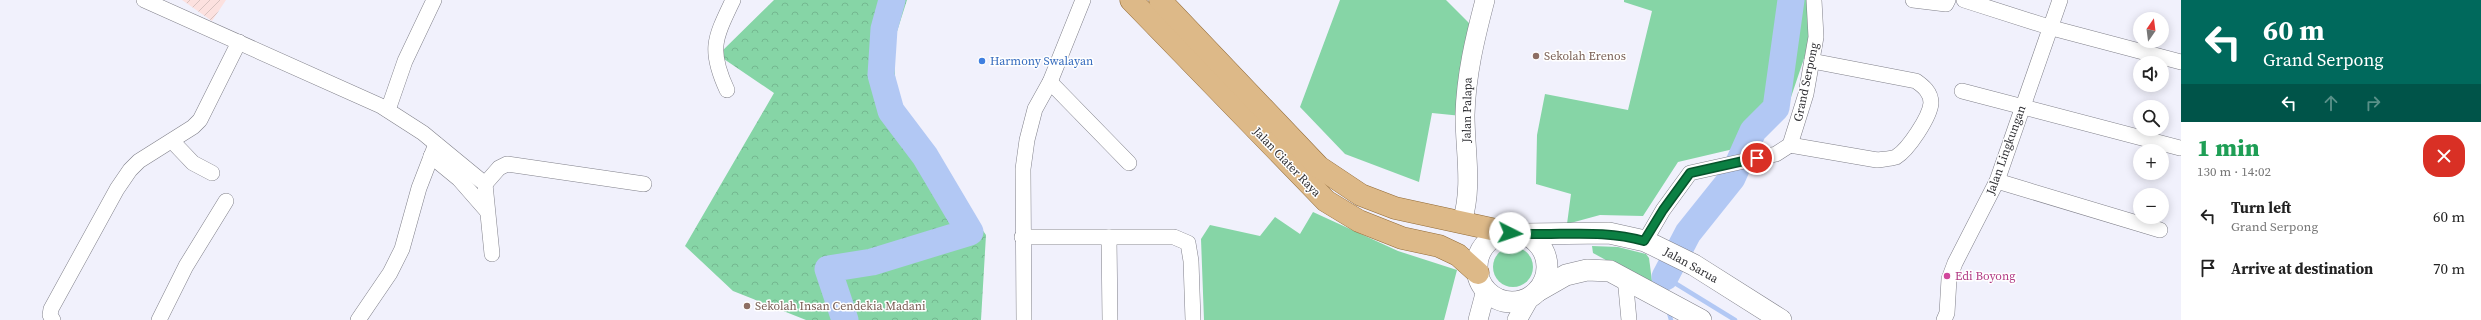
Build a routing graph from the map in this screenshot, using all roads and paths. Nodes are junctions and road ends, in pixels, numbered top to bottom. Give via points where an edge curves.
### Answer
1 (144, 0) edge
2 (434, 0) edge
3 (733, 0) edge
4 (1084, 0) edge
5 (1132, 0) edge
6 (1160, 0) edge
7 (1485, 0) edge
8 (1814, 0) edge
9 (1913, 0) edge
10 (1948, 0) edge
11 (1964, 0) edge
12 (2060, 0) edge
13 (2052, 28) junction
14 (239, 42) junction
15 (1812, 61) junction
16 (2181, 62) edge
17 (1050, 82) junction
18 (727, 90) dead end
19 (1962, 91) dead end
20 (2022, 107) junction
21 (388, 110) junction
22 (172, 141) junction
23 (1790, 145) junction
24 (2180, 148) edge
25 (433, 150) junction
26 (1129, 163) dead end
27 (212, 173) dead end
28 (1997, 181) junction
29 (485, 184) junction
30 (644, 184) dead end
31 (226, 202) dead end
32 (487, 211) junction
33 (1462, 222) junction
34 (2160, 230) dead end
35 (1515, 233) junction
36 (1022, 237) junction
37 (1109, 237) junction
38 (1649, 243) junction
39 (492, 254) dead end
40 (1458, 255) junction
41 (1625, 277) junction
42 (1482, 281) junction
43 (1534, 294) junction
44 (1699, 319) edge
45 (53, 320) edge
46 (159, 320) edge
47 (358, 320) edge
48 (1024, 320) edge
49 (1110, 320) edge
50 (1193, 320) edge
51 (1478, 320) edge
52 (1516, 320) edge
53 (1628, 320) edge
54 (1781, 320) edge
55 (1944, 320) edge

1 - 14 street
2 - 21 street via 405,61
3 - 18 street via 714,41 715,54
4 - 17 street
5 - 40 main road, Jalan Ciater Raya via 1326,201 1359,221 1402,238 1439,246
6 - 33 main road, Jalan Ciater Raya via 1320,167 1361,195 1395,208
7 - 33 street, Jalan Palapa via 1467,76 1465,116 1469,181
8 - 15 street, Grand Serpong via 1816,37
9 - 10 street via 1940,4 1946,4
11 - 13 street
12 - 13 street, Jalan Lingkungan
13 - 16 street
13 - 20 street, Jalan Lingkungan
14 - 21 street
14 - 22 street via 200,120
15 - 23 street, Grand Serpong via 1806,94
15 - 23 street via 1916,81 1927,89 1931,102 1913,139 1896,156 1887,159 1877,160
17 - 26 street
17 - 36 street via 1035,109 1027,140 1023,169
19 - 20 street
20 - 24 street
20 - 28 street, Jalan Lingkungan
21 - 25 street
22 - 27 street via 193,163
22 - 45 street via 139,161 118,189 51,309 50,315
23 - 38 street via 1776,154 1690,173 1663,210
25 - 29 street
25 - 32 street
25 - 47 street via 402,249 390,273
28 - 34 street
28 - 55 street, Jalan Lingkungan via 1955,263
29 - 30 street via 499,168 507,164
29 - 32 street
31 - 46 street via 186,266
32 - 39 street
33 - 35 main road, Jalan Ciater Raya
33 - 40 main road
35 - 38 main road, Jalan Sarua via 1609,233
35 - 42 main road via 1499,236 1484,247 1478,264
35 - 43 main road via 1531,238 1544,254 1547,274
36 - 37 street
36 - 48 street
37 - 49 street
37 - 50 street via 1174,237 1188,243
38 - 54 main road, Jalan Sarua via 1694,265
40 - 42 main road, Jalan Ciater Raya
41 - 43 main road via 1610,271 1587,270 1566,275
41 - 44 main road
41 - 53 street
42 - 43 main road via 1494,296 1512,302
42 - 51 street
43 - 52 street

